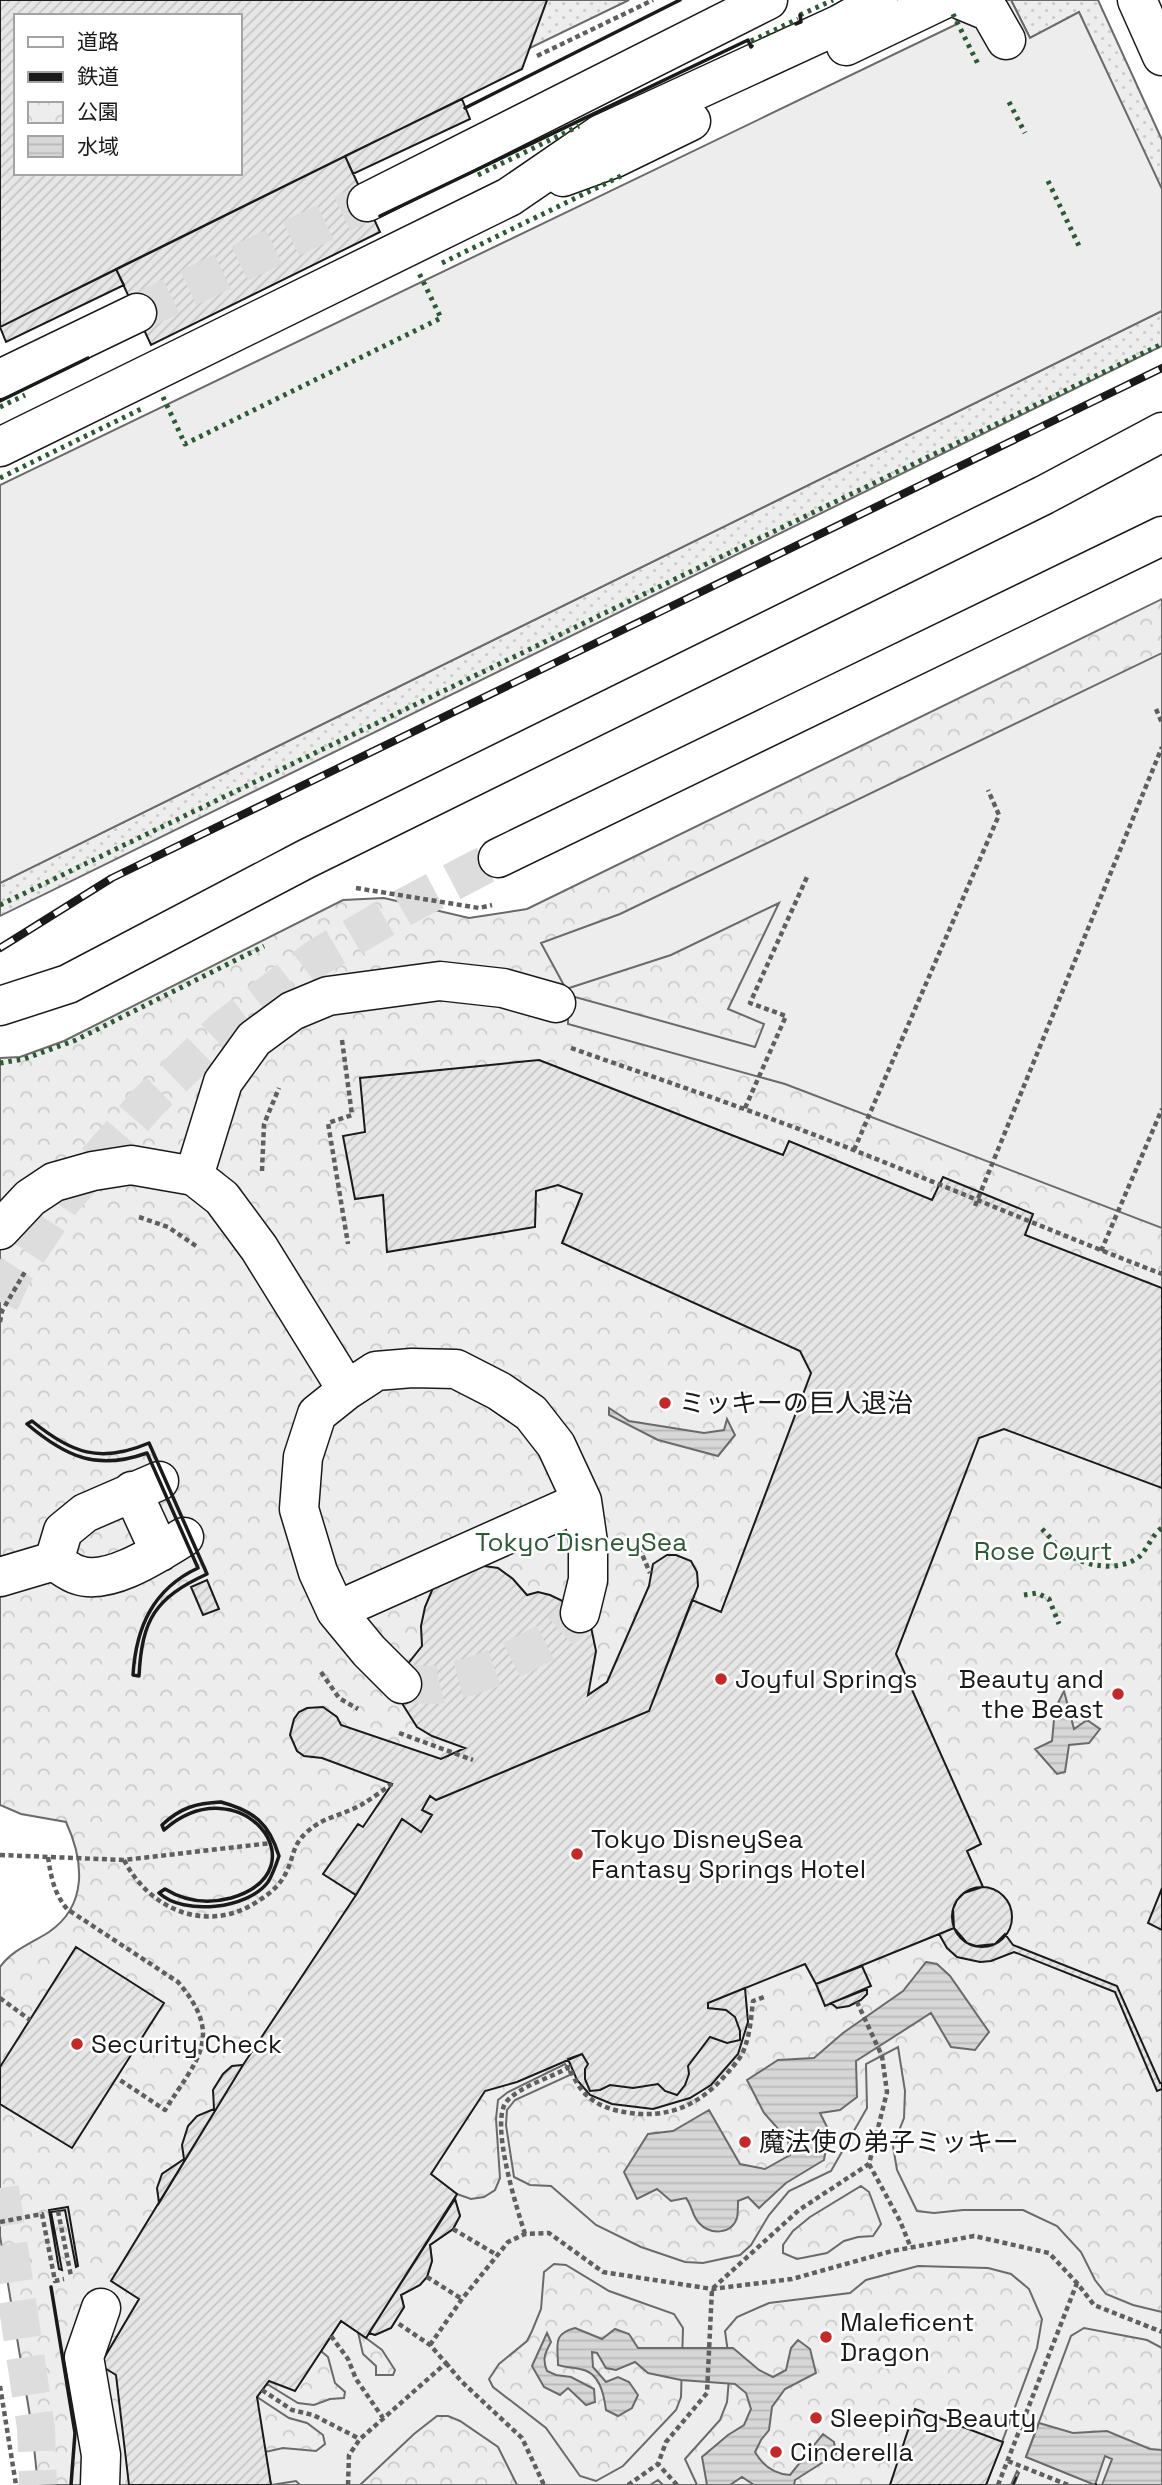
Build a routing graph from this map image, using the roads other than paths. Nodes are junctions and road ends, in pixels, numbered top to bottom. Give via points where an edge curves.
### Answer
1 (768, 0) edge
2 (878, 0) edge
3 (942, 0) edge
4 (961, 0) edge
5 (1139, 1) edge
6 (1006, 40) dead end
7 (1162, 56) edge
8 (509, 197) junction
9 (367, 202) tunnel mouth
10 (137, 313) tunnel mouth
11 (0, 379) edge
12 (1162, 432) edge
13 (0, 447) edge
14 (1162, 536) edge
15 (498, 858) tunnel mouth
16 (556, 1003) dead end
17 (0, 1006) edge
18 (194, 1176) junction
19 (0, 1230) edge
20 (347, 1390) junction
21 (582, 1501) junction
22 (54, 1561) junction
23 (0, 1577) edge
24 (336, 1611) junction
25 (580, 1613) tunnel mouth
26 (402, 1685) tunnel mouth
27 (101, 2308) dead end
28 (100, 2485) edge

1 - 9 lane
2 - 8 lane via 840,24 601,134
3 - 8 lane via 615,158
4 - 6 lane via 990,12
5 - 7 lane
8 - 13 lane
10 - 11 lane
12 - 17 lane via 1032,502 306,859 68,984
14 - 15 lane
16 - 18 lane via 503,988 440,981 328,996 292,1011 254,1039 223,1082
18 - 19 lane via 131,1165 93,1171 54,1182 30,1198
18 - 20 lane via 222,1198 259,1248
20 - 21 lane via 376,1371 456,1369 531,1413 556,1445
20 - 24 lane via 317,1414 303,1457 299,1509 318,1572
21 - 24 lane
21 - 25 lane via 588,1580
22 - 22 lane via 63,1531 85,1513 146,1486 151,1527 172,1544 110,1575 79,1576
22 - 23 lane
24 - 26 lane
27 - 28 lane via 84,2357 101,2455

